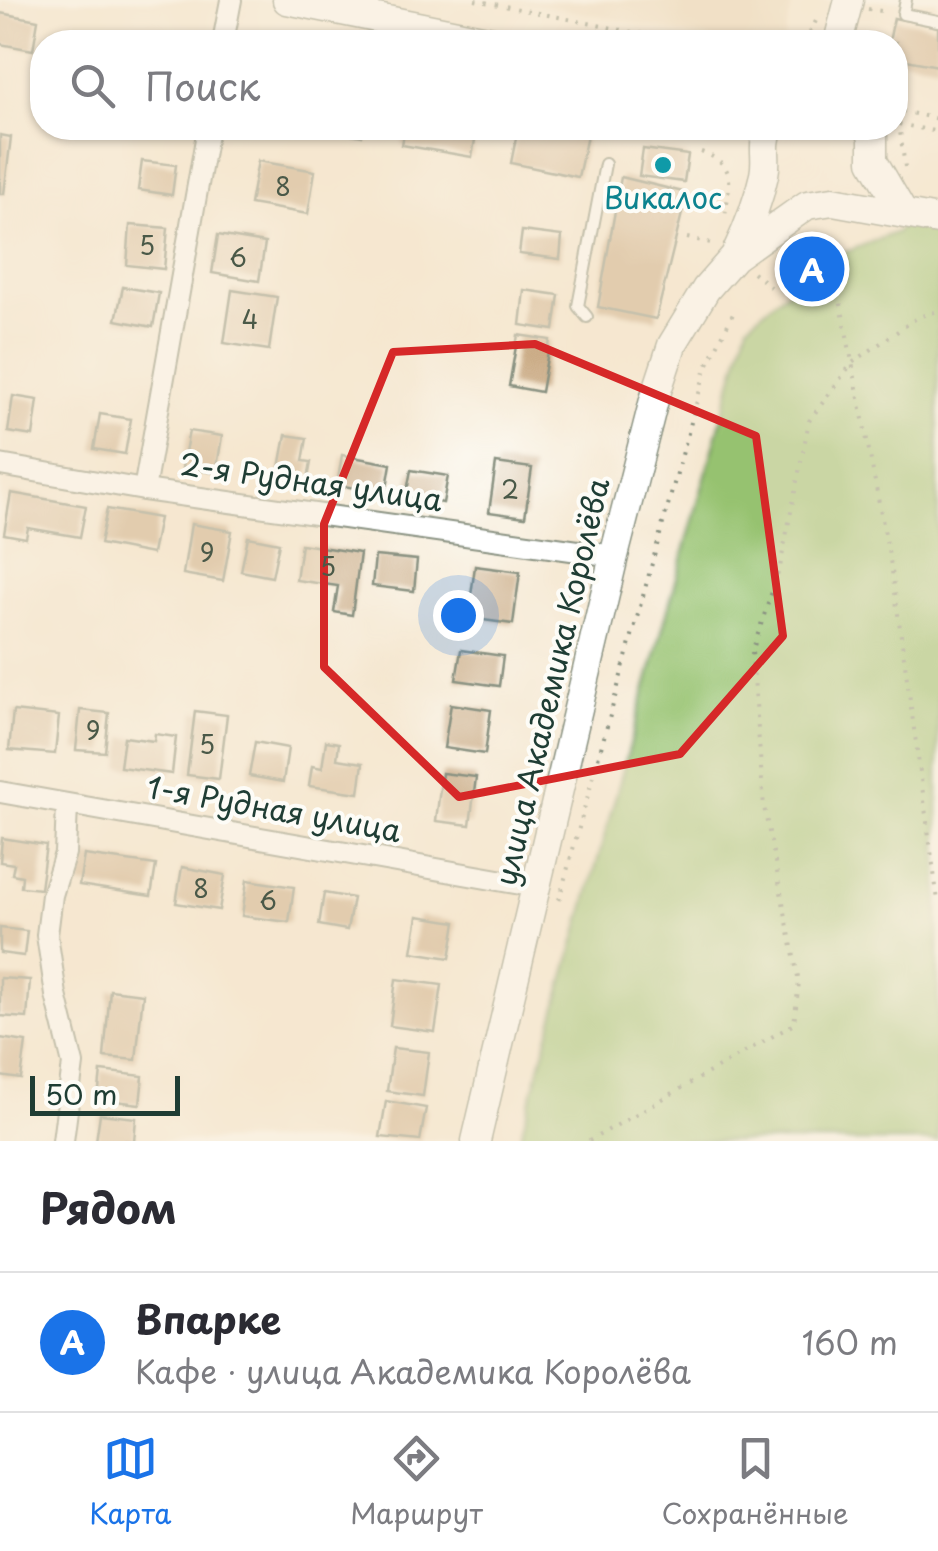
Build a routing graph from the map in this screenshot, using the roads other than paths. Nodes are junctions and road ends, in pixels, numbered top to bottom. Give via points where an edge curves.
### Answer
1 (231, 0) edge
2 (287, 0) edge
3 (849, 0) edge
4 (906, 0) edge
5 (938, 21) edge
6 (225, 30) edge
7 (436, 30) edge
8 (841, 30) edge
9 (206, 140) edge
10 (873, 140) edge
11 (761, 142) edge
12 (873, 161) junction
13 (605, 164) dead end
14 (820, 203) junction
15 (902, 211) junction
16 (938, 220) edge
17 (734, 256) junction
18 (587, 317) dead end
19 (0, 465) edge
20 (144, 490) junction
21 (614, 556) junction
22 (0, 792) edge
23 (67, 806) junction
24 (548, 894) junction
25 (63, 1141) edge
26 (476, 1141) edge

1 - 6 street
2 - 7 street
3 - 8 street
4 - 5 lane via 903,14
9 - 20 street
10 - 12 street
11 - 14 street via 776,185
11 - 17 street via 753,217
12 - 14 street via 854,187
12 - 15 street
13 - 18 lane via 578,306
14 - 15 street
14 - 17 street
15 - 16 street
17 - 21 street, улица Академика Королёва via 672,345
19 - 20 street, 2-я Рудная улица
20 - 21 street, 2-я Рудная улица
21 - 24 street, улица Академика Королёва
22 - 23 street, 1-я Рудная улица
23 - 24 street, 1-я Рудная улица
23 - 25 street via 47,936 73,1064
24 - 26 street, улица Академика Королёва

